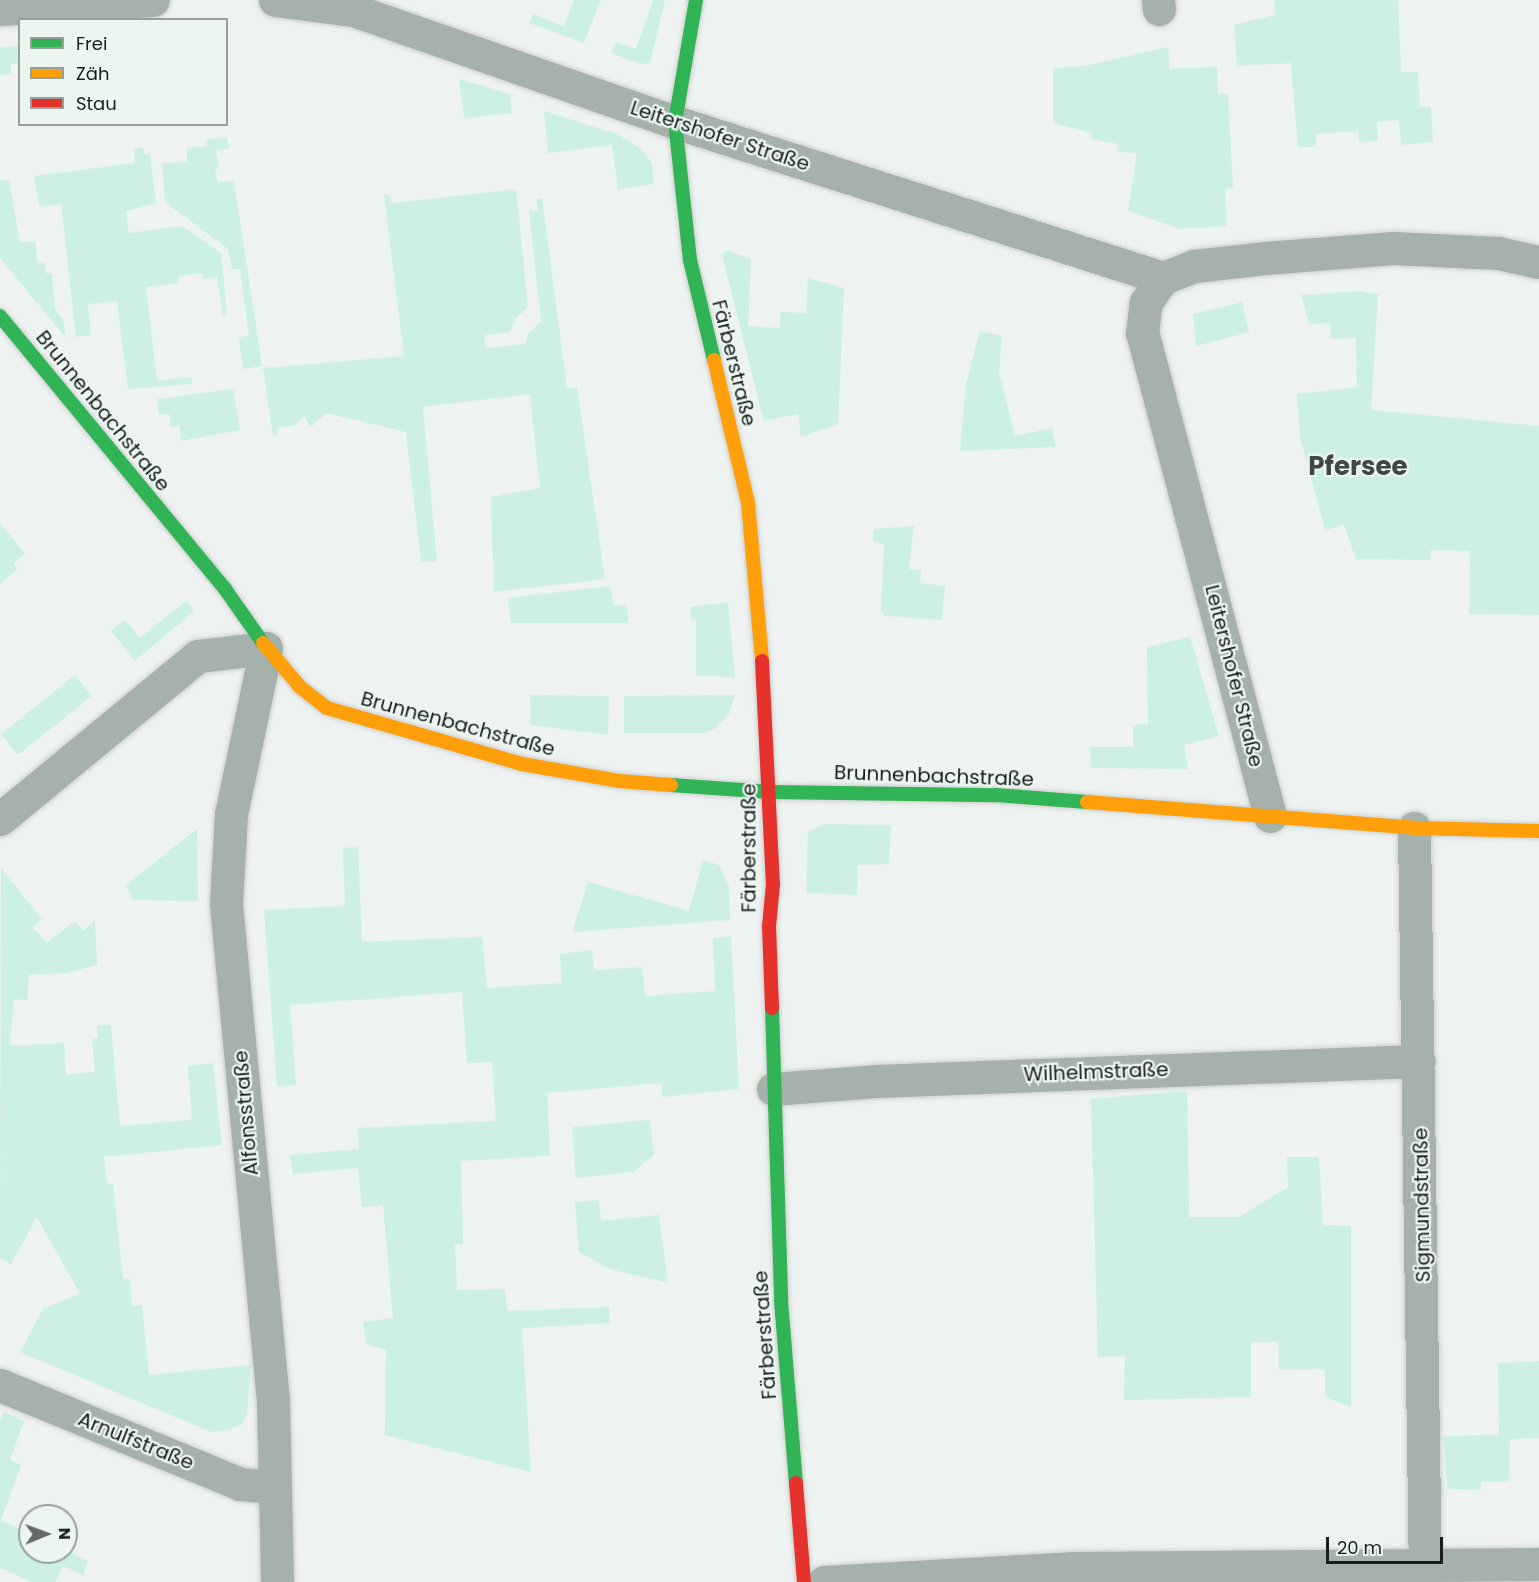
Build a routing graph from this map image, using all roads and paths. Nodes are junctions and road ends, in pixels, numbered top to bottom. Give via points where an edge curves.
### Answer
1 (153, 0) edge
2 (275, 0) edge
3 (696, 0) edge
4 (0, 9) edge
5 (675, 122) junction
6 (1539, 262) edge
7 (1163, 279) junction
8 (0, 316) edge
9 (266, 648) junction
10 (770, 792) junction
11 (1270, 816) junction
12 (0, 819) edge
13 (1414, 828) junction
14 (1539, 831) edge
15 (1419, 1061) junction
16 (773, 1089) junction
17 (0, 1385) edge
18 (274, 1487) junction
19 (1539, 1564) edge
20 (1425, 1574) edge
21 (1076, 1575) edge
22 (277, 1582) edge
23 (804, 1582) edge
24 (824, 1582) edge

1 - 4 street
2 - 5 street, Leitershofer Straße via 353,10
3 - 5 street, Färberstraße
5 - 7 street, Leitershofer Straße
5 - 10 street, Färberstraße via 690,260 748,503
6 - 7 street via 1498,254 1393,248 1194,266
7 - 11 street, Leitershofer Straße via 1146,302 1142,333
8 - 9 street, Brunnenbachstraße via 225,589
9 - 10 street, Brunnenbachstraße via 300,687 327,708 453,746 522,764 619,781
9 - 12 street via 198,656
9 - 18 street, Alfonsstraße via 231,814 226,904 273,1401
10 - 11 street, Brunnenbachstraße via 996,795
10 - 16 street, Färberstraße
11 - 13 street
13 - 14 street
13 - 15 street, Sigmundstraße
15 - 16 street, Wilhelmstraße via 970,1077
15 - 20 street, Sigmundstraße
16 - 23 street, Färberstraße via 780,1300
17 - 18 street, Arnulfstraße via 240,1484
18 - 22 street, Alfonsstraße
19 - 20 street
20 - 21 street
21 - 24 street

